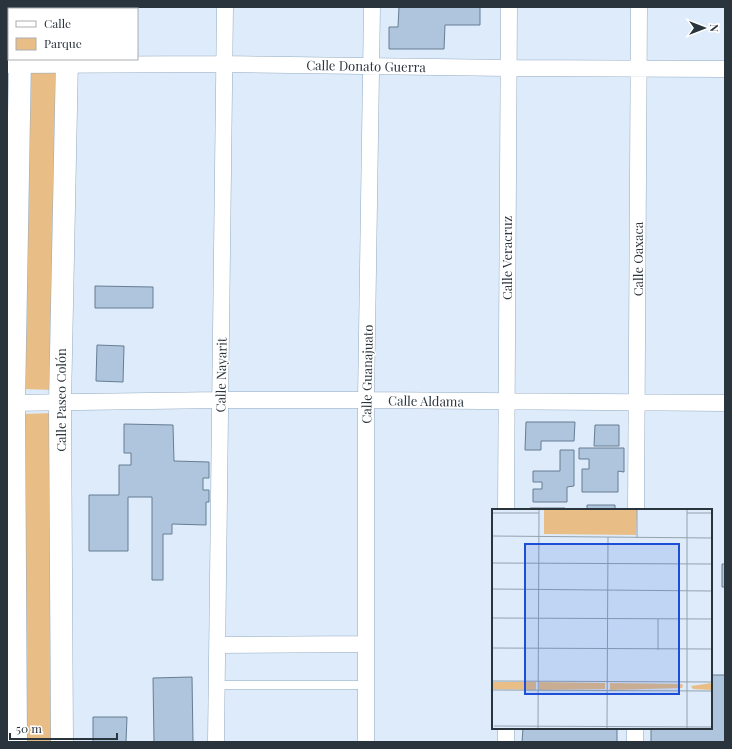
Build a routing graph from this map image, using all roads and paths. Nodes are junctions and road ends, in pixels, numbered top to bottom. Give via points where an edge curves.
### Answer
1 (225, 7) edge
2 (372, 7) edge
3 (509, 7) edge
4 (639, 7) edge
5 (67, 62) edge
6 (109, 62) edge
7 (16, 63) edge
8 (224, 64) junction
9 (371, 66) junction
10 (508, 68) junction
11 (639, 68) junction
12 (725, 69) edge
13 (221, 400) junction
14 (366, 400) junction
15 (506, 402) junction
16 (11, 403) edge
17 (60, 403) junction
18 (637, 403) junction
19 (725, 403) edge
20 (506, 509) edge
21 (636, 509) edge
22 (366, 644) junction
23 (218, 645) junction
24 (217, 685) junction
25 (366, 685) junction
26 (506, 729) edge
27 (635, 729) edge
28 (16, 742) edge
29 (62, 742) edge
30 (216, 742) edge
31 (366, 742) edge
32 (506, 742) edge
33 (635, 742) edge

1 - 8 street, Calle Nayarit
2 - 9 street, Calle Guanajuato
3 - 10 street, Calle Veracruz
4 - 11 street, Calle Oaxaca
5 - 6 street, Calle Donato Guerra
5 - 7 street, Calle Donato Guerra
5 - 17 main road, Calle Paseo Colón
6 - 8 street, Calle Donato Guerra
7 - 16 main road
8 - 9 street, Calle Donato Guerra
8 - 13 street, Calle Nayarit
9 - 10 street, Calle Donato Guerra
9 - 14 street, Calle Guanajuato
10 - 11 street, Calle Donato Guerra
10 - 15 street, Calle Veracruz
11 - 12 street, Calle Donato Guerra
11 - 18 street, Calle Oaxaca
13 - 14 street, Calle Aldama
13 - 17 street, Calle Aldama
13 - 23 street, Calle Nayarit
14 - 15 street, Calle Aldama
14 - 22 street, Calle Guanajuato
15 - 18 street, Calle Aldama
15 - 20 street, Calle Veracruz
16 - 17 street, Calle Aldama
16 - 28 main road
17 - 29 main road, Calle Paseo Colón
18 - 19 street, Calle Aldama
18 - 21 street, Calle Oaxaca
22 - 23 street
22 - 25 street, Calle Guanajuato
23 - 24 street, Calle Nayarit
24 - 25 lane
24 - 30 street, Calle Nayarit
25 - 31 street, Calle Guanajuato
26 - 32 street
27 - 33 street

